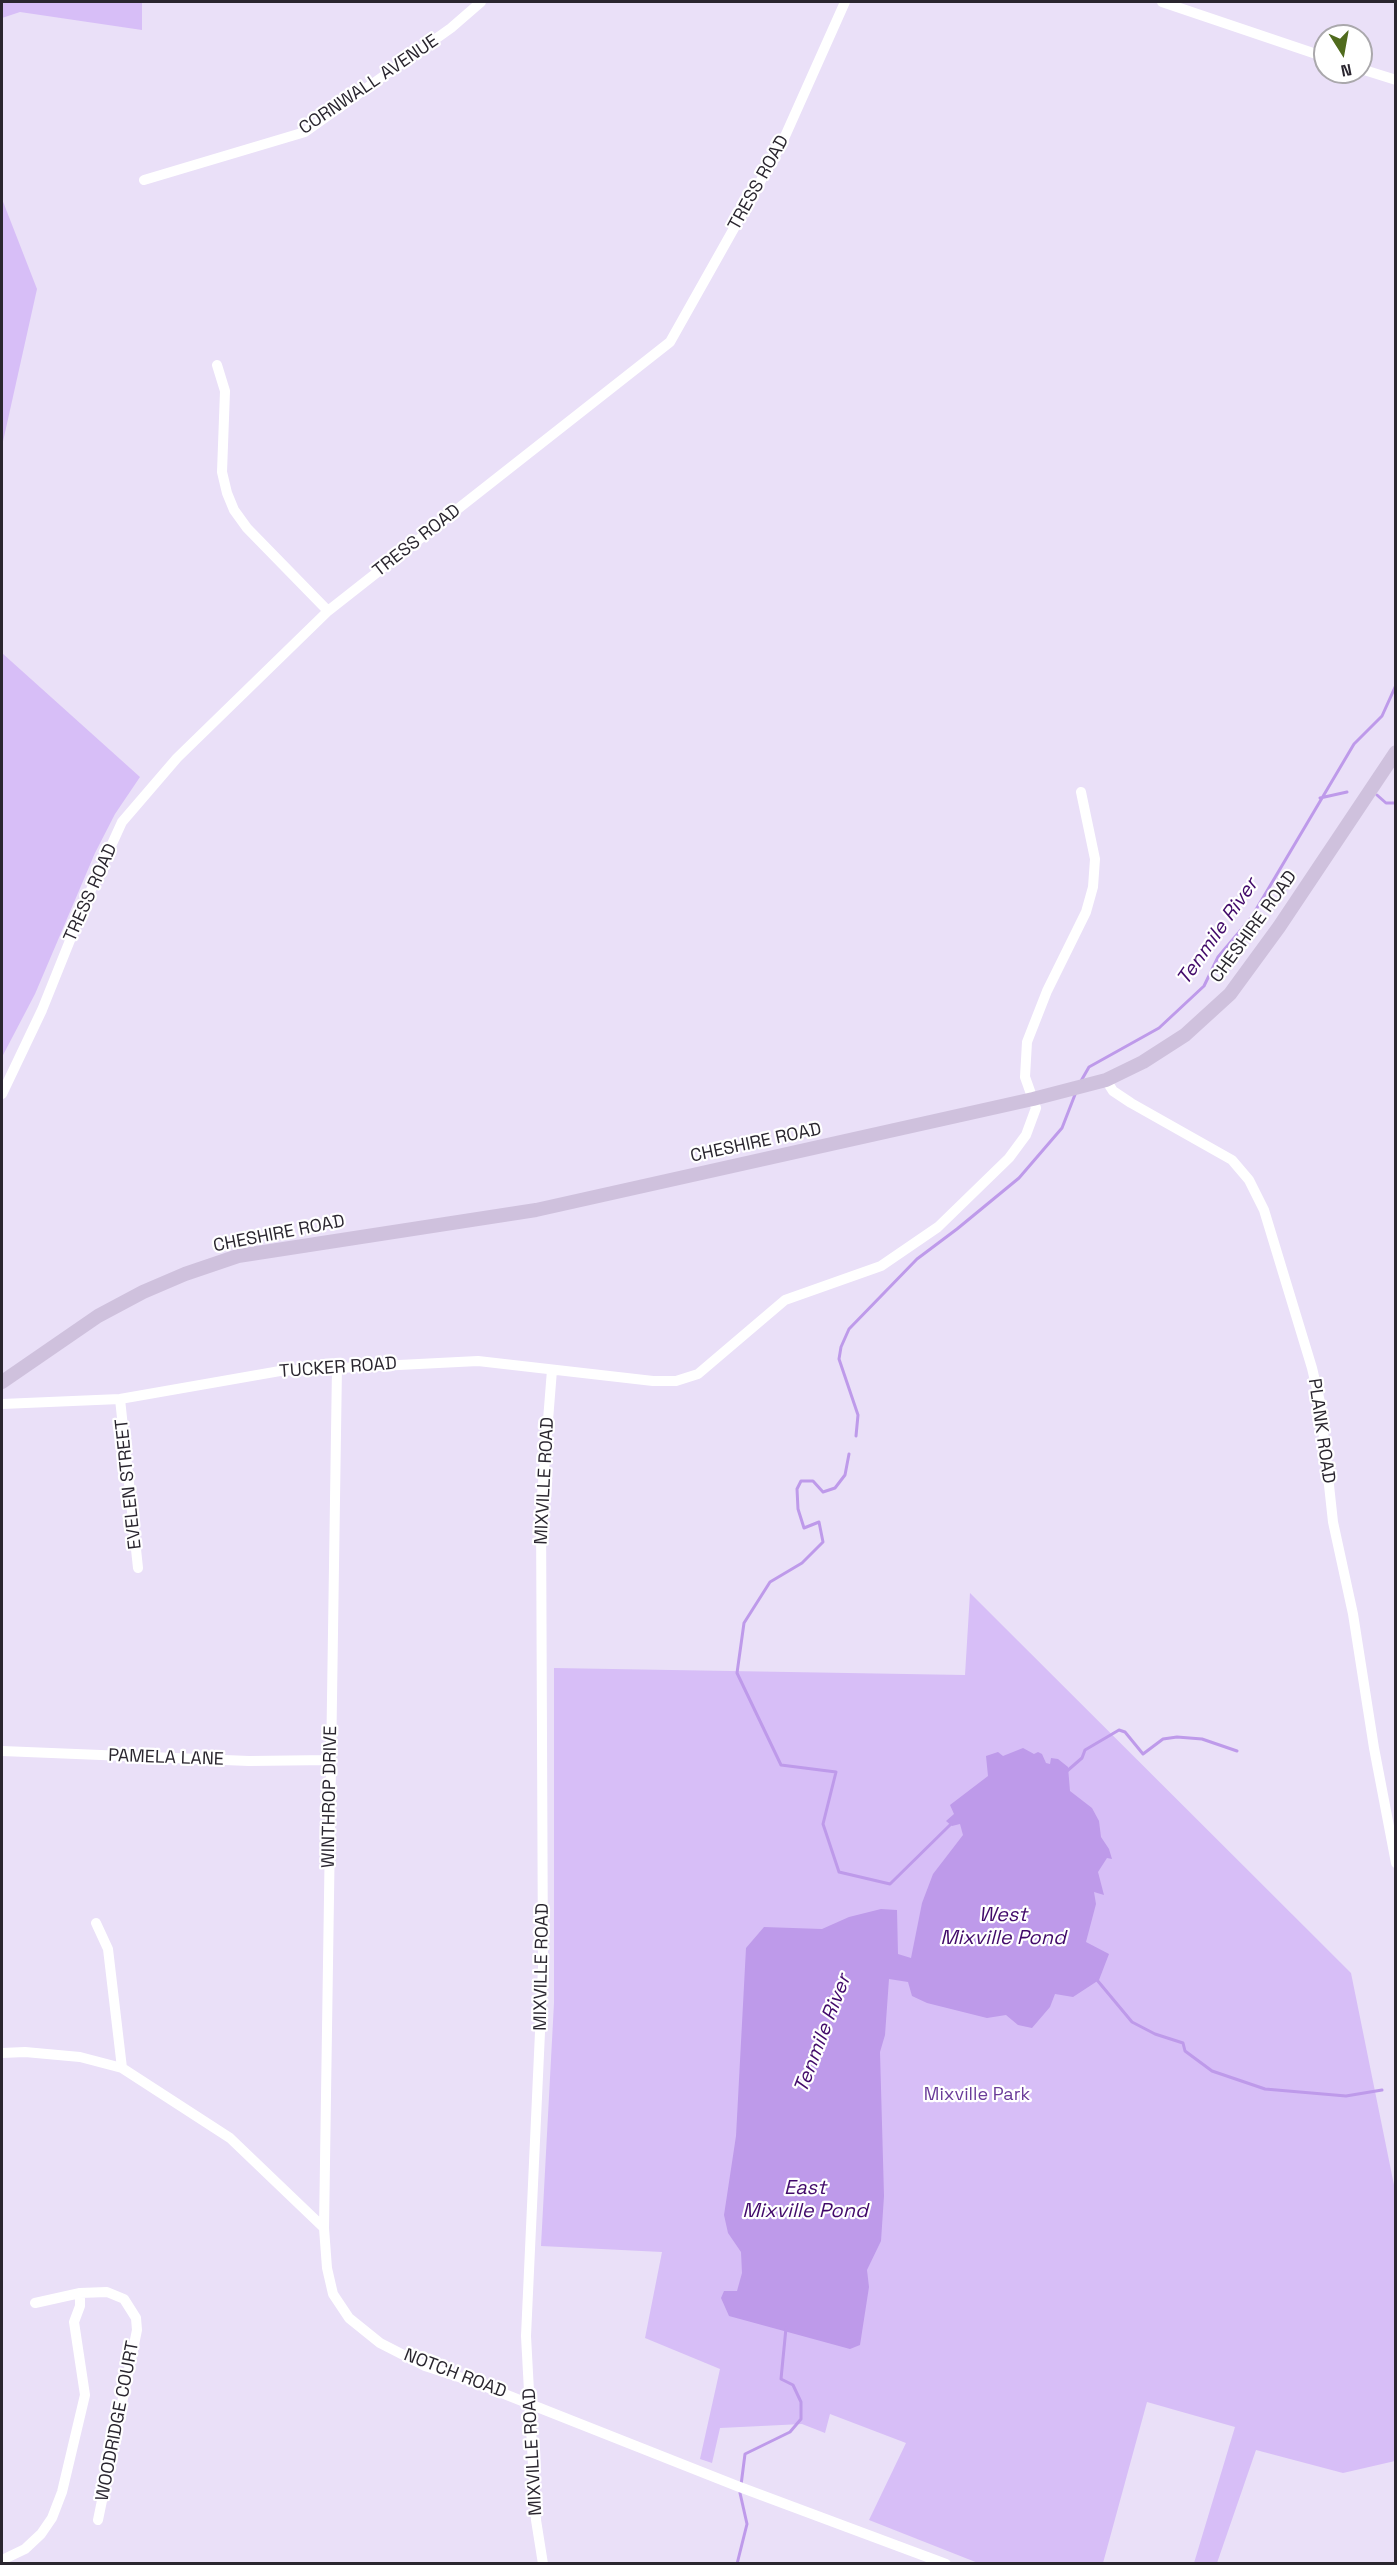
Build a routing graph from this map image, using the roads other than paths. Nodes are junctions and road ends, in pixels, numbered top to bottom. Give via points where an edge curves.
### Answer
1 (481, 2) edge
2 (845, 2) edge
3 (1162, 2) edge
4 (1313, 53) edge
5 (1373, 73) edge
6 (1395, 80) edge
7 (144, 180) dead end
8 (217, 365) dead end
9 (328, 611) junction
10 (1395, 752) edge
11 (1081, 792) dead end
12 (1106, 1080) junction
13 (2, 1094) edge
14 (1034, 1100) junction
15 (337, 1367) junction
16 (552, 1370) junction
17 (2, 1382) edge
18 (120, 1399) junction
19 (2, 1404) edge
20 (138, 1569) dead end
21 (2, 1751) edge
22 (330, 1760) junction
23 (1395, 1863) edge
24 (96, 1923) dead end
25 (2, 2053) edge
26 (122, 2068) junction
27 (324, 2228) junction
28 (80, 2293) junction
29 (35, 2303) dead end
30 (530, 2404) junction
31 (98, 2520) dead end
32 (2, 2560) edge
33 (543, 2564) edge
34 (946, 2564) edge

1 - 7 street, CORNWALL AVENUE via 451,28 305,132
2 - 9 street, TRESS ROAD via 782,143 670,342
3 - 4 street
5 - 6 street
8 - 9 street via 225,391 222,472 226,493 248,528
9 - 13 street, TRESS ROAD via 177,758 122,822
10 - 12 main road, CHESHIRE ROAD via 1230,994 1185,1035
11 - 14 street via 1095,860 1093,887 1086,912 1027,1042 1025,1077
12 - 14 main road, CHESHIRE ROAD
12 - 23 street, PLANK ROAD via 1113,1091 1131,1103 1232,1160 1249,1180 1264,1210 1320,1402 1333,1522 1353,1614
14 - 16 street, TUCKER ROAD via 1035,1117 1009,1158 938,1227 881,1266 785,1300 698,1374 676,1381 653,1382
14 - 17 main road, CHESHIRE ROAD via 536,1210 238,1256 185,1274 98,1316
15 - 16 street, TUCKER ROAD via 478,1361
15 - 18 street, TUCKER ROAD via 280,1371
15 - 22 street, WINTHROP DRIVE
16 - 30 street, MIXVILLE ROAD via 541,1508 543,1968 526,2336
18 - 19 street, TUCKER ROAD
18 - 20 street, EVELEN STREET
21 - 22 street, PAMELA LANE via 249,1761
22 - 27 street, WINTHROP DRIVE
24 - 26 street via 108,1950
25 - 26 street via 80,2057
26 - 27 street via 230,2138
27 - 30 street, NOTCH ROAD via 333,2294 349,2318 380,2343 425,2366
28 - 29 street, WOODRIDGE COURT
28 - 31 street, WOODRIDGE COURT via 116,2295 130,2305 137,2323
28 - 32 street, WOODRIDGE COURT via 74,2322 85,2395 62,2492 41,2534
30 - 33 street, MIXVILLE ROAD via 536,2520
30 - 34 street, NOTCH ROAD

